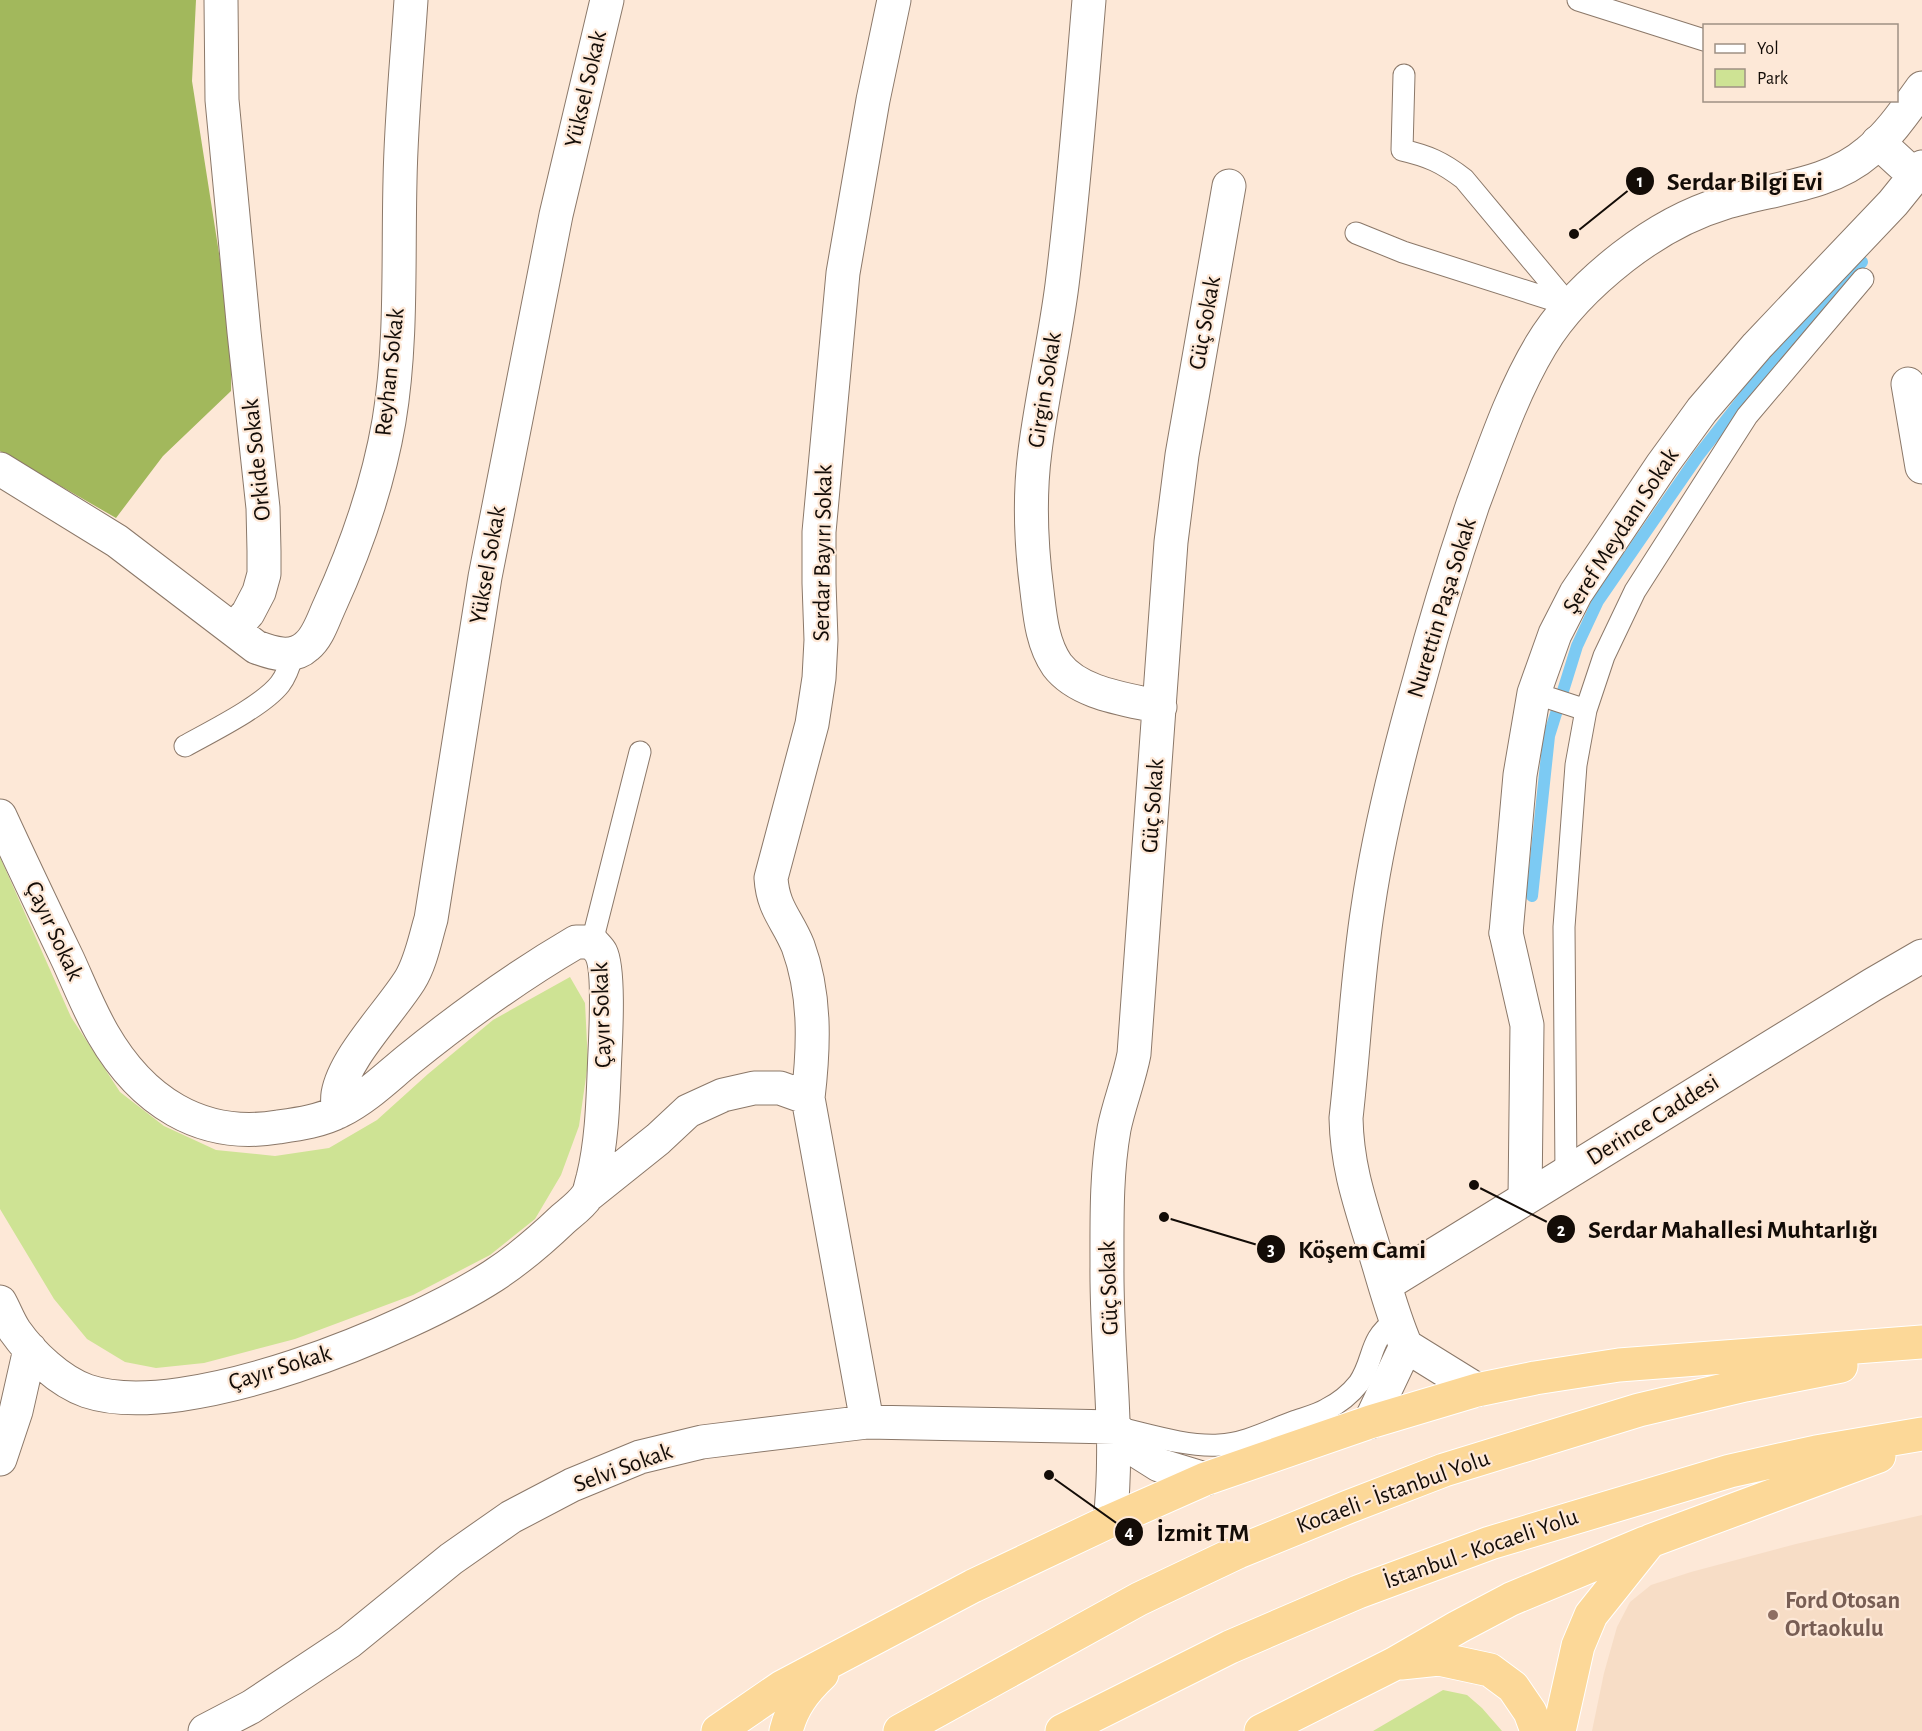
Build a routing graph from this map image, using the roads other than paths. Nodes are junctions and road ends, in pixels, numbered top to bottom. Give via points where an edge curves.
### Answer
1 (221, 0) edge
2 (411, 0) edge
3 (606, 0) edge
4 (894, 0) edge
5 (1089, 0) edge
6 (1578, 0) edge
7 (1703, 40) edge
8 (1404, 75) dead end
9 (1910, 98) edge
10 (1878, 142) junction
11 (1918, 172) edge
12 (1229, 186) dead end
13 (1908, 207) edge
14 (1356, 233) dead end
15 (1863, 279) dead end
16 (1570, 306) junction
17 (1908, 384) dead end
18 (1922, 467) edge
19 (0, 469) edge
20 (234, 629) junction
21 (293, 654) junction
22 (1535, 694) junction
23 (1160, 707) junction
24 (1584, 709) junction
25 (185, 746) dead end
26 (640, 752) dead end
27 (0, 816) edge
28 (592, 942) junction
29 (1922, 956) edge
30 (808, 1098) junction
31 (338, 1112) junction
32 (1566, 1174) junction
33 (588, 1195) junction
34 (1526, 1198) junction
35 (1385, 1286) junction
36 (0, 1302) edge
37 (1401, 1333) junction
38 (1922, 1342) edge
39 (30, 1350) junction
40 (1922, 1352) edge
41 (1477, 1390) junction
42 (867, 1422) junction
43 (1370, 1422) junction
44 (1115, 1427) junction
45 (1922, 1434) edge
46 (1922, 1441) edge
47 (0, 1459) edge
48 (1205, 1479) junction
49 (1110, 1521) junction
50 (1650, 1541) junction
51 (841, 1656) junction
52 (1394, 1664) junction
53 (205, 1731) edge
54 (718, 1731) edge
55 (786, 1731) edge
56 (900, 1731) edge
57 (1062, 1731) edge
58 (1261, 1731) edge
59 (1538, 1731) edge
60 (1559, 1731) edge

1 - 20 street, Orkide Sokak via 222,100 264,551 259,592
2 - 21 street, Reyhan Sokak via 400,149 395,368 389,422 378,471 335,594 307,647
3 - 31 street, Yüksel Sokak via 556,215 484,578 431,919 411,978 367,1037 345,1076 338,1093
4 - 30 street, Serdar Bayırı Sokak via 843,273 819,532 819,678 812,724 771,878 776,907 798,948 806,979 814,1027
5 - 23 street, Girgin Sokak via 1062,286 1035,452 1032,494 1036,585 1048,649 1069,678 1098,692
6 - 7 lane
8 - 16 lane via 1402,150 1442,162 1464,178
9 - 10 street, Nurettin Paşa Sokak via 1895,125
10 - 11 street
10 - 16 street, Nurettin Paşa Sokak via 1834,172 1792,187 1726,202 1654,234 1588,285
11 - 13 street, Şeref Meydanı Sokak
12 - 23 street, Güç Sokak via 1182,455 1171,542
13 - 22 street, Şeref Meydanı Sokak via 1757,346 1702,410 1576,593 1555,634
14 - 16 lane
15 - 24 lane via 1747,416 1635,591
16 - 35 street, Nurettin Paşa Sokak via 1541,345 1512,402 1454,560 1397,760 1378,848 1367,909 1346,1118 1352,1176
17 - 18 street
19 - 20 street via 117,541
20 - 21 street via 266,651
21 - 25 lane via 279,685 264,699
22 - 24 lane
22 - 34 street, Şeref Meydanı Sokak via 1520,775 1506,933 1527,1025
23 - 44 street, Güç Sokak via 1134,1054 1115,1126 1108,1198 1107,1269
24 - 32 lane via 1564,927
26 - 28 lane
27 - 31 street, Çayır Sokak via 103,1034 125,1068 150,1093 204,1125 232,1129 261,1130
28 - 31 street, Çayır Sokak via 576,942 546,960 409,1059 373,1091
28 - 33 street, Çayır Sokak via 601,952 607,1029 600,1135
29 - 32 street, Derince Caddesi
30 - 33 street via 780,1088 754,1088 723,1095 688,1111
30 - 42 street, Serdar Bayırı Sokak
32 - 34 street, Derince Caddesi
33 - 39 street, Çayır Sokak via 537,1245 494,1276 440,1306 312,1360 229,1385 179,1395 112,1397 86,1390 62,1377
34 - 35 street, Derince Caddesi
35 - 37 street, Nurettin Paşa Sokak
36 - 39 street, Çayır Sokak
37 - 41 street
37 - 43 street
37 - 44 lane via 1384,1329 1359,1383 1327,1410 1238,1442 1218,1445 1180,1441
38 - 41 highway via 1619,1365
39 - 47 street
40 - 56 highway, Kocaeli - İstanbul Yolu via 1745,1385 1639,1410 1444,1470 1238,1552 1033,1656
41 - 43 highway
42 - 44 street, Selvi Sokak
42 - 53 street, Selvi Sokak via 702,1442 640,1457 572,1485 511,1517 451,1559 349,1642 251,1707
43 - 48 highway
44 - 48 street via 1132,1448 1159,1465
44 - 49 street, Güç Sokak
45 - 57 highway, İstanbul - Kocaeli Yolu via 1730,1471 1490,1543 1358,1592 1230,1647
46 - 50 highway
48 - 49 highway
49 - 51 highway via 973,1586
50 - 52 highway via 1511,1599
50 - 60 highway via 1591,1615 1578,1646
51 - 54 highway via 782,1687
51 - 55 highway via 805,1690 790,1715
52 - 58 highway
52 - 59 highway via 1439,1659 1490,1670 1513,1687

